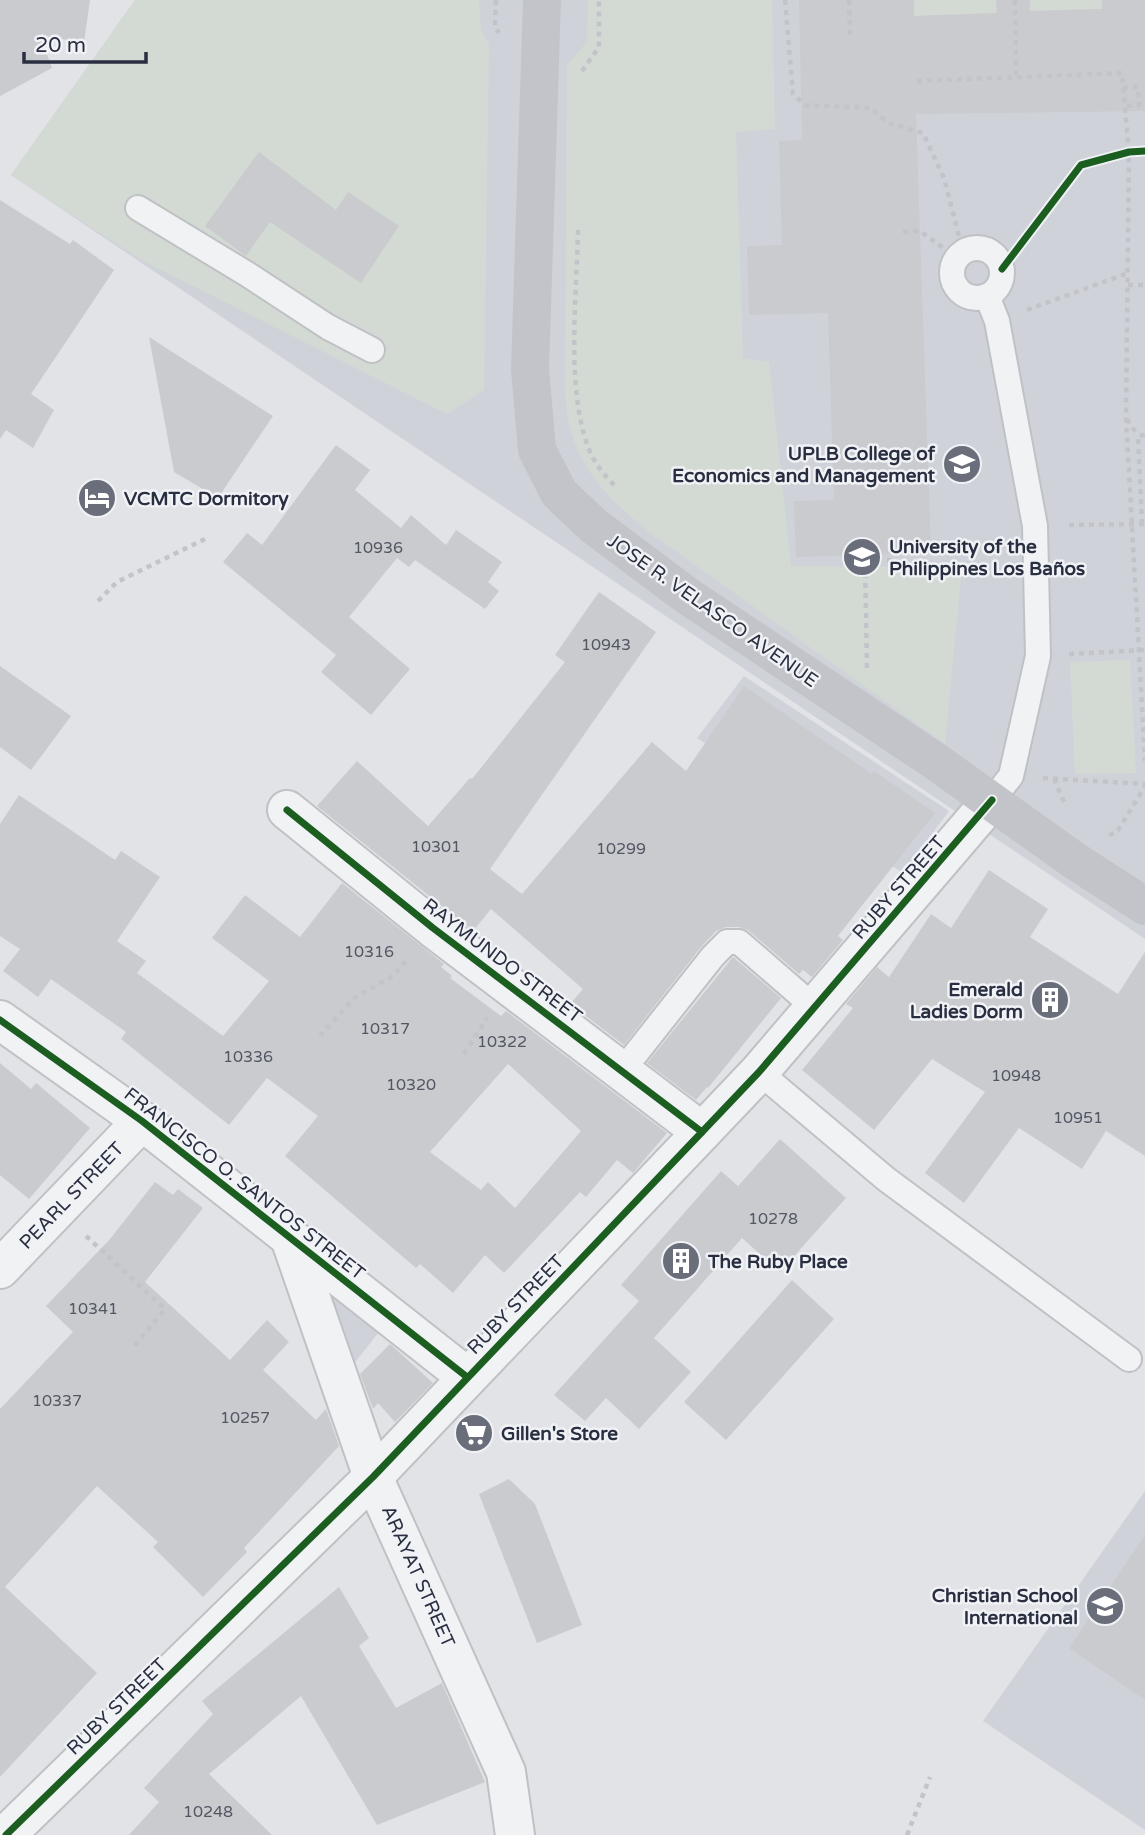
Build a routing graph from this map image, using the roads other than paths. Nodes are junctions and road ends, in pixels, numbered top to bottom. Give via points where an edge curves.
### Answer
1 (542, 0) edge
2 (138, 208) dead end
3 (987, 296) junction
4 (372, 349) dead end
5 (1001, 788) junction
6 (287, 810) dead end
7 (1145, 906) edge
8 (814, 1007) junction
9 (0, 1020) edge
10 (622, 1072) junction
11 (759, 1072) junction
12 (142, 1121) junction
13 (702, 1132) junction
14 (290, 1238) junction
15 (0, 1269) edge
16 (1129, 1359) dead end
17 (467, 1377) junction
18 (373, 1476) junction
19 (6, 1835) edge
20 (515, 1835) edge

1 - 5 main road, JOSE R. VELASCO AVENUE via 530,369 537,450 559,493 594,526 686,595
2 - 4 lane via 328,327
3 - 3 lane via 971,298 958,289 953,274 960,256 979,248 999,261 1002,277 995,292
3 - 5 lane via 996,321 1035,526 1038,656
5 - 7 main road, JOSE R. VELASCO AVENUE via 1075,861
5 - 8 street, RUBY STREET
6 - 10 street, RAYMUNDO STREET
8 - 10 lane via 739,942 727,942
8 - 11 street, RUBY STREET
9 - 12 street, FRANCISCO O. SANTOS STREET
10 - 13 street, RAYMUNDO STREET
11 - 13 street, RUBY STREET
11 - 16 lane via 886,1179
12 - 14 street, FRANCISCO O. SANTOS STREET
12 - 15 street, PEARL STREET
13 - 17 street, RUBY STREET
14 - 17 street, FRANCISCO O. SANTOS STREET
14 - 18 street, ARAYAT STREET
17 - 18 street, RUBY STREET
18 - 19 street, RUBY STREET
18 - 20 street, ARAYAT STREET via 506,1772

